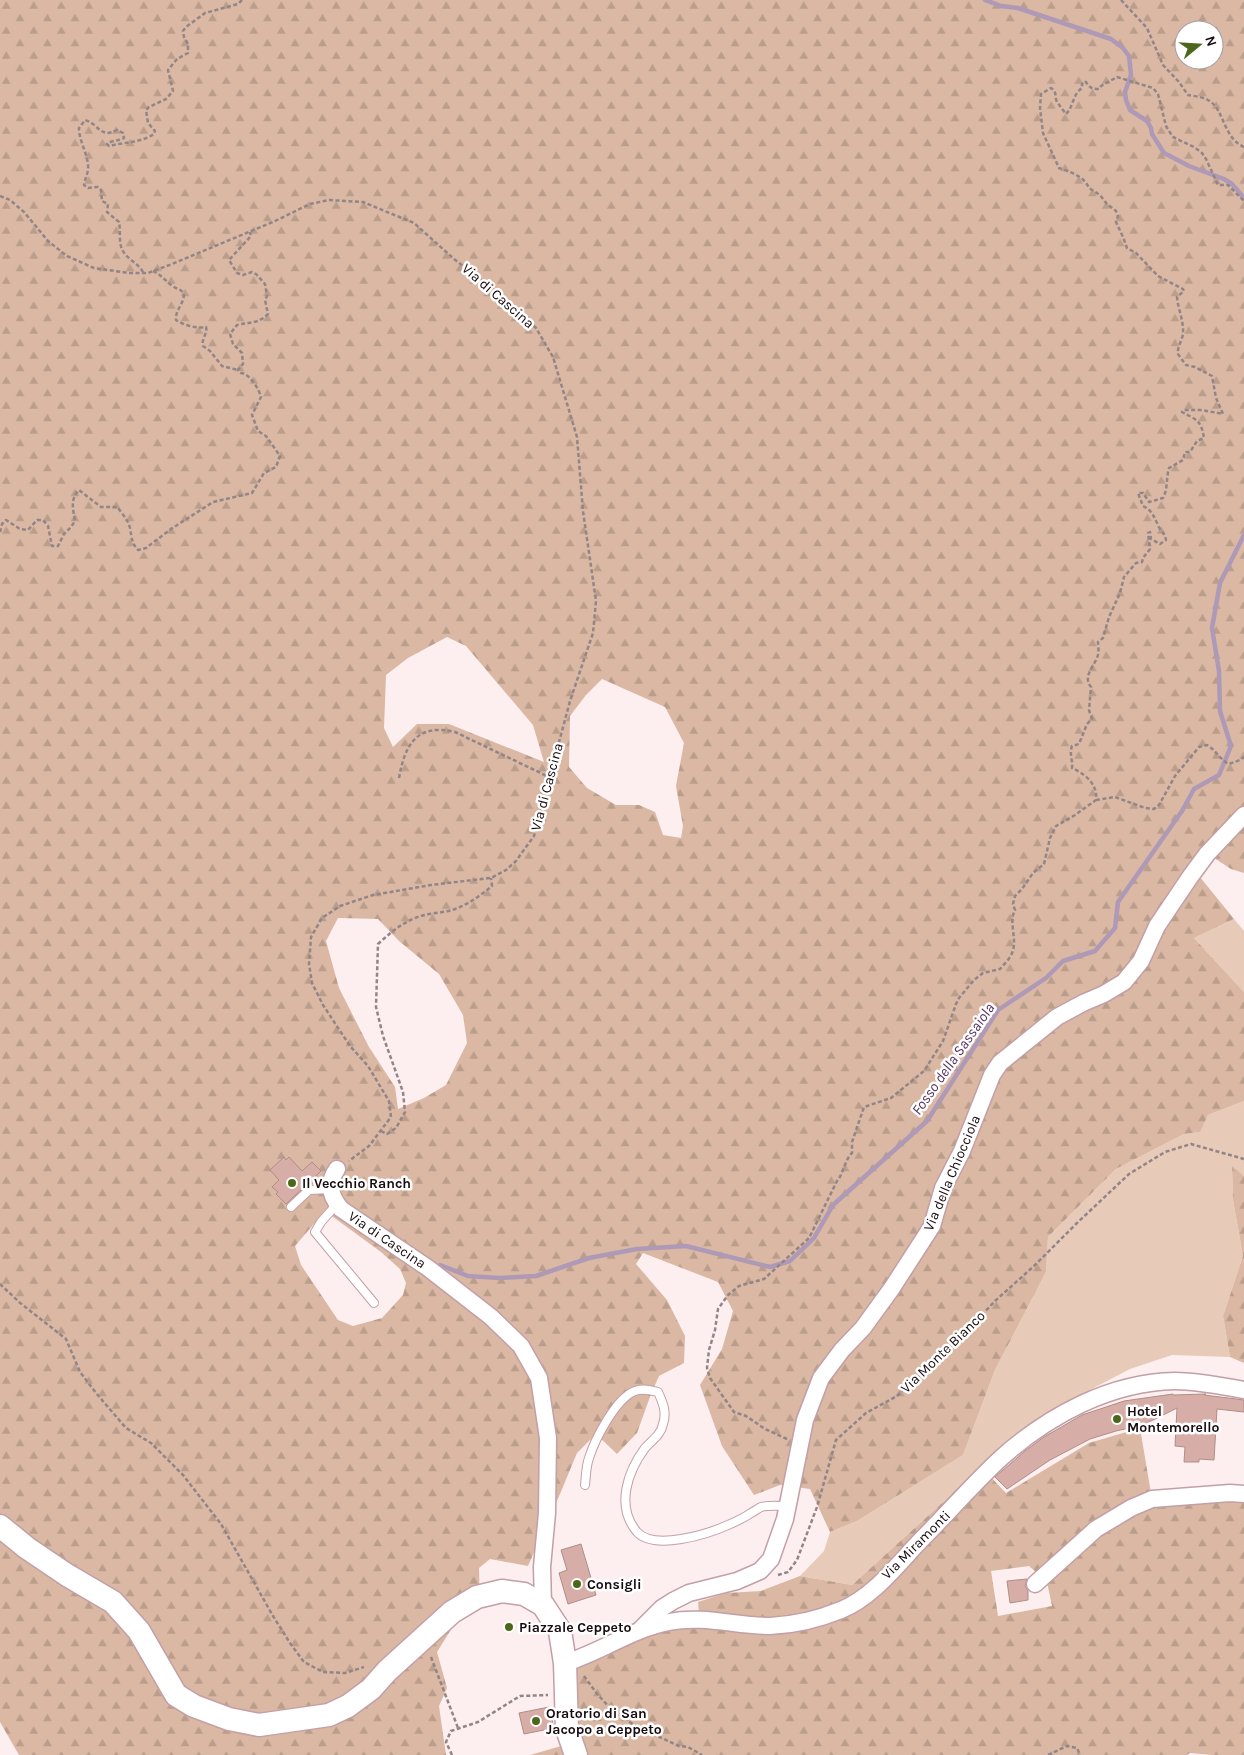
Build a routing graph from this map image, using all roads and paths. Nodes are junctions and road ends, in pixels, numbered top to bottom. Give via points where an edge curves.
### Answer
1 (242, 0) edge
2 (1120, 0) edge
3 (1244, 147) edge
4 (0, 196) edge
5 (1244, 201) edge
6 (250, 232) junction
7 (152, 271) junction
8 (143, 273) junction
9 (238, 370) junction
10 (0, 532) edge
11 (1244, 757) edge
12 (549, 777) junction
13 (399, 778) dead end
14 (1096, 800) junction
15 (1244, 815) edge
16 (491, 878) junction
17 (381, 1131) junction
18 (1244, 1159) edge
19 (337, 1169) joint
20 (334, 1197) junction
21 (291, 1207) dead end
22 (0, 1284) edge
23 (374, 1304) dead end
24 (1244, 1390) edge
25 (798, 1456) junction
26 (585, 1485) dead end
27 (1244, 1494) edge
28 (787, 1506) junction
29 (0, 1526) edge
30 (770, 1577) dead end
31 (1035, 1584) dead end
32 (543, 1605) junction
33 (641, 1629) junction
34 (419, 1641) junction
35 (573, 1660) junction
36 (368, 1665) dead end
37 (565, 1694) junction
38 (458, 1728) junction
39 (452, 1755) edge
40 (576, 1755) edge
41 (702, 1755) edge
42 (1048, 1755) edge
43 (1080, 1755) edge

1 - 8 path via 205,13 183,31 188,53 177,59 168,70 173,91 166,99 146,110 154,134 144,140 109,146 109,142 124,138 121,131 107,134 85,120 79,128 88,163 84,185 101,190 102,201 108,204 107,212 118,222 123,253
2 - 3 path via 1147,28 1163,65 1188,95 1208,100 1219,112 1235,143
4 - 8 path, Via di Cascina via 24,212 48,241 67,256 94,268
5 - 14 path via 1228,185 1218,185 1202,153 1173,137 1153,88 1117,77 1099,89 1088,87 1085,81 1066,114 1051,88 1041,94 1043,133 1059,168 1070,170 1081,178 1116,211 1116,222 1127,248 1136,252 1158,276 1183,289 1177,297 1183,327 1178,354 1186,365 1212,376 1223,414 1184,410 1182,412 1202,426 1204,438 1197,441 1190,452 1185,452 1183,460 1169,468 1163,498 1149,502 1143,493 1138,493 1141,503 1154,514 1166,540 1160,544 1148,533 1150,549 1142,562 1136,563 1124,577 1103,638 1098,642 1099,654 1088,675 1092,719 1079,744 1072,746 1070,754 1072,768 1090,779 1096,790
6 - 7 path, Via di Cascina
6 - 9 path via 251,236 229,260 237,272 243,275 252,272 265,284 268,314 256,323 237,325 230,334 242,352 243,364
6 - 12 path, Via di Cascina via 310,204 329,200 363,202 392,212 414,223 488,284 536,328 553,357 577,437 583,511 596,601 593,633
7 - 8 path, Via di Cascina
7 - 9 path via 183,291 184,298 176,320 199,328 206,327 202,346 222,366
9 - 10 path via 249,376 260,392 261,397 252,416 258,431 266,436 280,456 276,467 264,473 252,493 213,502 146,548 138,550 131,543 130,526 117,507 101,507 78,490 73,496 75,521 58,546 51,544 48,526 43,520 37,520 28,530 6,520
11 - 14 path via 1229,764 1207,745 1198,747 1154,809 1115,798
12 - 13 path via 444,729 420,735 408,746
12 - 16 path, Via di Cascina via 534,836 516,862
14 - 25 path via 1056,826 1044,864 1033,872 1015,896 1013,952 1000,969 983,973 959,998 943,1041 928,1066 891,1098 864,1107 852,1142 852,1153 809,1238 764,1279 739,1286 718,1309 709,1350 707,1368 710,1378 734,1412 784,1437
15 - 25 street, Via della Chiocciola via 1190,877 1157,926 1141,961 1124,982 1058,1017 1000,1064 992,1075 962,1151 943,1188 932,1226 863,1328 821,1378 804,1420
16 - 17 path via 492,886 478,897 454,910 415,918 399,926 378,944 376,1007 403,1092 405,1112 396,1128 387,1134
16 - 17 path, Via di Cascina via 373,895 340,906 322,918 311,937 312,983 323,1005 350,1046 368,1066 389,1101 391,1117
17 - 19 path, Via di Cascina via 368,1146
18 - 30 path, Via Monte Bianco via 1191,1144 1165,1152 1129,1174 925,1371 897,1396 866,1412 836,1440 817,1507 797,1560 788,1572
19 - 20 street via 331,1180
20 - 21 lane via 309,1190
20 - 23 lane via 315,1232
20 - 32 street, Via di Cascina via 351,1217 428,1268 491,1317 522,1346 539,1378 548,1438
22 - 36 path via 66,1339 80,1372 126,1428 152,1443 183,1475 221,1524 277,1623 304,1662 330,1673 357,1671
24 - 33 street, Via Miramonti via 1193,1382 1148,1384 1095,1398 1058,1416 1002,1458 873,1588 843,1609 816,1618 770,1626 692,1620
25 - 28 street, Via della Chiocciola
26 - 28 lane via 588,1459 613,1411 634,1391 646,1389 658,1392 663,1402 663,1425 630,1474 625,1499 632,1524 645,1538 675,1540 699,1535 726,1526 762,1507
27 - 31 street via 1152,1499 1131,1508 1096,1529
28 - 33 street, Via della Chiocciola via 771,1559 760,1571 737,1581 689,1593 662,1608
29 - 34 street via 67,1575 114,1602 139,1631 176,1695 228,1719 259,1725 329,1715 371,1689
32 - 34 street via 524,1594 502,1591 477,1598 452,1612
32 - 35 street
33 - 35 street, Via Miramonti
34 - 38 path via 429,1649
35 - 37 street
35 - 41 path via 611,1709 634,1725
37 - 38 path via 520,1696 478,1722
37 - 40 street via 567,1728
38 - 39 path via 451,1731 446,1742
42 - 43 path via 1067,1746 1077,1748

